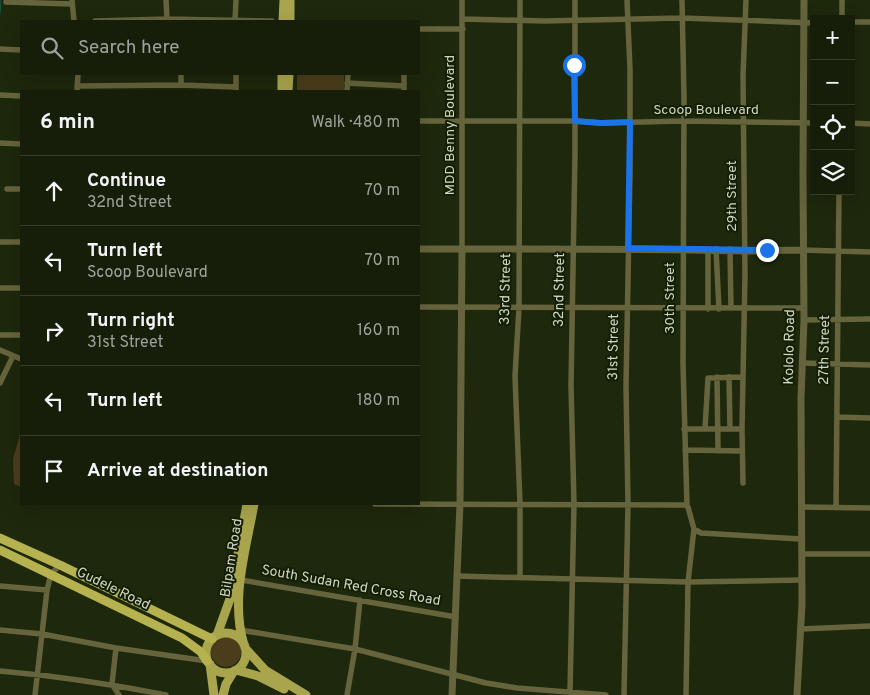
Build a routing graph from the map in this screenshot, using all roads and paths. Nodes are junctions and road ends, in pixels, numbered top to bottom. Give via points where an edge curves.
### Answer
1 (166, 0) edge
2 (236, 0) edge
3 (284, 0) edge
4 (290, 0) edge
5 (462, 0) edge
6 (520, 0) edge
7 (574, 0) edge
8 (627, 0) edge
9 (682, 0) edge
10 (746, 0) edge
11 (804, 0) edge
12 (842, 0) edge
13 (6, 2) dead end
14 (72, 2) edge
15 (842, 15) edge
16 (682, 18) junction
17 (167, 19) junction
18 (463, 19) junction
19 (628, 19) junction
20 (74, 20) edge
21 (131, 20) edge
22 (181, 20) edge
23 (235, 20) edge
24 (283, 20) edge
25 (290, 20) edge
26 (520, 21) junction
27 (574, 21) junction
28 (745, 21) junction
29 (804, 22) junction
30 (810, 22) edge
31 (855, 22) edge
32 (870, 22) edge
33 (420, 29) edge
34 (463, 29) junction
35 (0, 49) edge
36 (20, 50) edge
37 (78, 75) edge
38 (180, 75) edge
39 (236, 75) edge
40 (282, 75) edge
41 (289, 75) edge
42 (348, 75) edge
43 (404, 75) edge
44 (347, 83) junction
45 (182, 85) junction
46 (150, 88) edge
47 (404, 88) edge
48 (77, 89) edge
49 (198, 89) edge
50 (236, 89) edge
51 (282, 90) edge
52 (288, 90) edge
53 (347, 90) edge
54 (0, 95) edge
55 (20, 96) edge
56 (420, 121) edge
57 (463, 121) junction
58 (520, 121) junction
59 (575, 121) junction
60 (683, 121) junction
61 (630, 122) junction
62 (744, 122) junction
63 (804, 123) junction
64 (810, 123) edge
65 (855, 123) edge
66 (870, 124) edge
67 (0, 143) edge
68 (20, 144) edge
69 (7, 189) dead end
70 (20, 189) edge
71 (839, 195) edge
72 (0, 242) edge
73 (20, 242) edge
74 (628, 248) junction
75 (683, 248) junction
76 (420, 249) edge
77 (712, 249) junction
78 (462, 250) junction
79 (519, 250) junction
80 (573, 250) junction
81 (730, 250) junction
82 (802, 250) junction
83 (744, 251) junction
84 (839, 252) junction
85 (870, 252) edge
86 (1, 288) edge
87 (20, 288) edge
88 (420, 307) edge
89 (462, 308) junction
90 (519, 308) junction
91 (572, 308) junction
92 (628, 308) junction
93 (682, 308) junction
94 (731, 308) junction
95 (744, 308) junction
96 (803, 308) junction
97 (708, 309) junction
98 (719, 309) junction
99 (870, 319) edge
100 (804, 320) junction
101 (838, 320) junction
102 (20, 334) edge
103 (0, 335) edge
104 (0, 350) edge
105 (13, 356) junction
106 (20, 359) edge
107 (803, 363) junction
108 (838, 363) junction
109 (870, 365) edge
110 (2, 374) edge
111 (717, 377) junction
112 (729, 377) junction
113 (743, 377) junction
114 (0, 383) edge
115 (837, 417) junction
116 (870, 418) edge
117 (684, 429) junction
118 (705, 429) junction
119 (717, 429) junction
120 (730, 429) junction
121 (742, 429) junction
122 (685, 450) junction
123 (718, 451) junction
124 (742, 451) junction
125 (743, 483) dead end
126 (420, 504) edge
127 (460, 504) junction
128 (520, 504) junction
129 (574, 504) junction
130 (628, 504) junction
131 (247, 505) edge
132 (254, 505) edge
133 (687, 506) junction
134 (801, 507) junction
135 (836, 508) junction
136 (870, 508) edge
137 (694, 529) junction
138 (0, 538) edge
139 (801, 538) junction
140 (0, 550) edge
141 (802, 554) junction
142 (870, 554) edge
143 (60, 565) junction
144 (51, 574) junction
145 (457, 576) junction
146 (520, 578) junction
147 (241, 580) junction
148 (573, 580) junction
149 (628, 580) junction
150 (802, 580) junction
151 (688, 582) junction
152 (0, 586) edge
153 (47, 590) junction
154 (360, 600) junction
155 (456, 617) junction
156 (870, 626) edge
157 (801, 629) junction
158 (0, 630) edge
159 (240, 630) junction
160 (42, 634) junction
161 (215, 637) junction
162 (245, 647) junction
163 (116, 648) junction
164 (355, 649) junction
165 (209, 662) junction
166 (235, 670) junction
167 (0, 671) edge
168 (38, 674) junction
169 (454, 676) junction
170 (112, 684) junction
171 (517, 688) junction
172 (570, 692) junction
173 (35, 695) edge
174 (119, 695) edge
175 (166, 695) edge
176 (214, 695) edge
177 (223, 695) edge
178 (294, 695) edge
179 (306, 695) edge
180 (346, 695) edge
181 (452, 695) edge
182 (517, 695) edge
183 (606, 695) edge
184 (624, 695) edge
185 (686, 695) edge
186 (797, 695) edge

1 - 17 street
2 - 23 street
3 - 24 main road
4 - 25 main road
5 - 18 street, MDD Benny Boulevard
6 - 26 street, 33rd Street
7 - 27 street, 32nd Street
8 - 19 street, 31st Street
9 - 16 street, 30th Street
10 - 28 street, 29th Street
11 - 29 street, Kololo Road
12 - 15 street
13 - 14 street
14 - 20 street
16 - 19 street
16 - 28 street
16 - 60 street, 30th Street
17 - 21 street
17 - 22 street
18 - 26 street
18 - 34 street, MDD Benny Boulevard
19 - 27 street
19 - 61 street, 31st Street
26 - 27 street
26 - 58 street, 33rd Street
27 - 59 street, 32nd Street
28 - 29 street
28 - 62 street, 29th Street
29 - 30 street
29 - 63 street, Kololo Road
31 - 32 street
33 - 34 street
34 - 57 street, MDD Benny Boulevard
35 - 36 street
37 - 48 street
38 - 45 street
39 - 50 street
40 - 51 main road
41 - 52 main road
42 - 44 street
43 - 47 street
44 - 47 street
44 - 53 street
45 - 46 street
45 - 49 street
46 - 48 street
49 - 50 street
54 - 55 street
56 - 57 street, Scoop Boulevard
57 - 58 street, Scoop Boulevard
57 - 78 street, MDD Benny Boulevard
58 - 59 street, Scoop Boulevard
58 - 79 street, 33rd Street
59 - 61 street, Scoop Boulevard
59 - 80 street, 32nd Street
60 - 61 street, Scoop Boulevard
60 - 62 street, Scoop Boulevard
60 - 75 street, 30th Street
61 - 74 street, 31st Street
62 - 63 street, Scoop Boulevard
62 - 83 street, 29th Street
63 - 64 street, Scoop Boulevard
63 - 82 street, Kololo Road
65 - 66 street
67 - 68 street
69 - 70 street
71 - 84 street, 27th Street
72 - 73 street
74 - 75 street
74 - 80 street
74 - 92 street, 31st Street
75 - 77 street
75 - 93 street, 30th Street
76 - 78 street
77 - 81 street
77 - 97 street
77 - 98 street
78 - 79 street
78 - 89 street
79 - 80 street
79 - 90 street, 33rd Street
80 - 91 street, 32nd Street
81 - 83 street
81 - 94 street
82 - 83 street
82 - 84 street
82 - 96 street, Kololo Road
83 - 95 street, 29th Street
84 - 85 street
84 - 101 street, 27th Street
86 - 87 street
88 - 89 street
89 - 90 street
89 - 127 street
90 - 91 street
90 - 128 street, 33rd Street via 515,376
91 - 92 street
91 - 129 street, 32nd Street
92 - 93 street
92 - 130 street, 31st Street
93 - 97 street
93 - 117 street, 30th Street
94 - 95 street
94 - 98 street
95 - 96 street
95 - 113 street, 29th Street
96 - 100 street, Kololo Road
97 - 98 street
99 - 101 street
100 - 101 street
100 - 107 street, Kololo Road
101 - 108 street, 27th Street
102 - 103 street
104 - 105 street
105 - 106 street
105 - 110 street
107 - 108 street
107 - 134 street, Kololo Road
108 - 109 street
108 - 115 street, 27th Street
110 - 114 street
111 - 112 street
111 - 118 street via 707,380
111 - 119 street
112 - 113 street
112 - 120 street
113 - 121 street, 29th Street
115 - 116 street
115 - 135 street, 27th Street
117 - 118 street
117 - 122 street, 30th Street
118 - 119 street
119 - 120 street
119 - 123 street
120 - 121 street
121 - 124 street, 29th Street
122 - 123 street
122 - 133 street, 30th Street
123 - 124 street
124 - 125 street, 29th Street
126 - 127 street
127 - 128 street
127 - 145 street
128 - 129 street
128 - 146 street, 33rd Street
129 - 130 street
129 - 148 street, 32nd Street
130 - 133 street
130 - 149 street, 31st Street
131 - 161 main road, Bilpam Road via 230,599
132 - 147 main road, Bilpam Road
133 - 137 street, 30th Street
134 - 135 street
134 - 139 street, Kololo Road
135 - 136 street
137 - 139 street via 708,534
137 - 151 street
138 - 143 highway, Gudele Road
139 - 141 street, Kololo Road
140 - 144 highway, Gudele Road
141 - 142 street
141 - 150 street, Kololo Road
143 - 144 street
143 - 161 highway, Gudele Road
144 - 153 street
144 - 165 highway, Gudele Road via 182,638 202,652
145 - 146 street
145 - 155 street
146 - 148 street
147 - 154 street, South Sudan Red Cross Road
147 - 159 main road, Bilpam Road
148 - 149 street
148 - 172 street, 32nd Street
149 - 151 street
149 - 184 street, 31st Street
150 - 151 street
150 - 157 street, Kololo Road
151 - 185 street
152 - 153 street
153 - 160 street
154 - 155 street, South Sudan Red Cross Road
154 - 164 street
155 - 169 street
156 - 157 street
157 - 186 street, Kololo Road
158 - 160 street
159 - 162 main road, Bilpam Road
159 - 164 street
160 - 163 street
160 - 168 street
161 - 162 main road via 233,634
161 - 165 main road via 206,650
162 - 166 main road via 243,663
162 - 179 main road via 265,670
163 - 165 street
163 - 170 street
164 - 169 street
164 - 180 street
165 - 166 main road via 221,672
165 - 176 main road
166 - 177 main road
166 - 178 main road via 258,676
167 - 168 street
168 - 170 street
168 - 173 street
169 - 171 street
169 - 181 street
170 - 174 street
170 - 175 street
171 - 172 street
171 - 182 street
172 - 183 street

